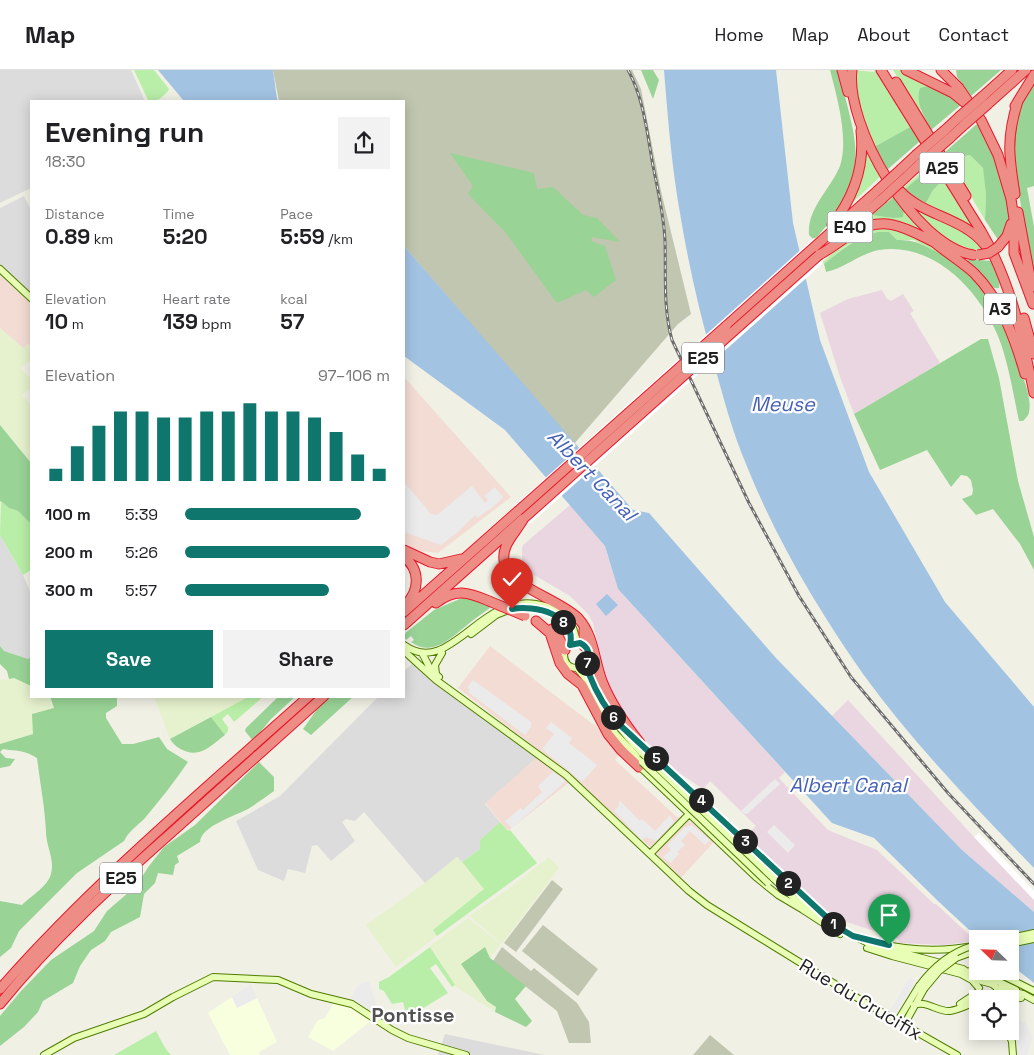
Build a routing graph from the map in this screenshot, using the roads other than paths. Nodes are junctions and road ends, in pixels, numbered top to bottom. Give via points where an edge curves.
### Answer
1 (842, 70) edge
2 (851, 70) edge
3 (881, 70) edge
4 (887, 70) edge
5 (906, 70) edge
6 (941, 70) edge
7 (1012, 70) edge
8 (1026, 70) edge
9 (1034, 75) edge
10 (985, 100) junction
11 (1018, 101) junction
12 (860, 120) junction
13 (988, 134) junction
14 (862, 156) junction
15 (876, 159) junction
16 (1004, 174) junction
17 (879, 195) junction
18 (1011, 204) junction
19 (934, 242) junction
20 (816, 245) junction
21 (819, 255) junction
22 (976, 255) junction
23 (1000, 268) junction
24 (0, 269) edge
25 (30, 297) edge
26 (1034, 307) edge
27 (1034, 354) edge
28 (1034, 393) edge
29 (1034, 397) edge
30 (521, 514) junction
31 (405, 550) edge
32 (405, 558) edge
33 (464, 558) junction
34 (405, 605) edge
35 (405, 611) edge
36 (419, 612) junction
37 (536, 621) junction
38 (405, 624) edge
39 (584, 627) junction
40 (471, 628) junction
41 (405, 642) edge
42 (582, 644) junction
43 (568, 647) junction
44 (405, 648) edge
45 (405, 649) edge
46 (422, 654) junction
47 (442, 654) junction
48 (587, 663) junction
49 (577, 668) junction
50 (437, 675) junction
51 (307, 698) edge
52 (322, 698) edge
53 (611, 714) junction
54 (640, 743) junction
55 (526, 745) junction
56 (640, 764) junction
57 (702, 800) junction
58 (689, 814) junction
59 (650, 854) junction
60 (771, 880) junction
61 (805, 911) junction
62 (836, 926) junction
63 (1034, 933) edge
64 (853, 936) junction
65 (1019, 936) edge
66 (1034, 939) edge
67 (1019, 942) edge
68 (969, 947) edge
69 (969, 951) edge
70 (965, 970) junction
71 (1012, 980) edge
72 (986, 983) junction
73 (921, 988) junction
74 (0, 989) edge
75 (977, 990) edge
76 (982, 990) edge
77 (994, 990) edge
78 (1033, 990) edge
79 (1019, 996) edge
80 (1022, 996) junction
81 (1019, 997) edge
82 (969, 1000) edge
83 (1034, 1000) edge
84 (0, 1004) edge
85 (925, 1004) junction
86 (1034, 1004) edge
87 (914, 1005) junction
88 (900, 1023) junction
89 (1010, 1040) edge
90 (44, 1055) edge
91 (466, 1055) edge
92 (957, 1055) edge
93 (1010, 1055) edge

1 - 14 highway, A3
2 - 12 highway, A3
3 - 23 highway, A25 via 982,231
4 - 27 highway, A25 via 994,242 1019,300
5 - 13 highway, A3 via 960,97
6 - 13 highway, A3 via 969,101
7 - 10 highway, E40
8 - 10 highway, E40
9 - 11 highway, A3
10 - 17 highway, E40, bridge
11 - 16 highway, A3 via 1004,139
11 - 26 highway, A3 via 1011,125 1009,152
12 - 14 highway, A3
12 - 15 highway, A3
13 - 16 highway, A3
14 - 20 highway, A3 via 851,196
15 - 22 highway, A3 via 895,192 925,226 949,245
15 - 23 highway, A3 via 906,197 975,234
16 - 18 highway, A3
17 - 20 highway, E40
17 - 21 highway, E40
18 - 22 highway, A3, bridge via 1010,226 1004,241 992,251
18 - 26 highway, A3 via 1014,253
19 - 21 highway, A3 via 900,226 875,225 861,228
19 - 22 highway, A3 via 965,256
19 - 29 highway, A3 via 976,275 995,300
20 - 30 highway, E25, bridge
21 - 30 highway, E25, bridge
23 - 28 highway, A25 via 1018,316
24 - 25 main road
30 - 33 highway, E25
30 - 36 highway, E25
30 - 39 highway via 519,528 506,546 507,570 520,583 569,611
31 - 33 highway via 439,564
32 - 34 highway via 414,568 416,580 412,596
33 - 35 highway, E25
36 - 37 highway, bridge via 452,593 466,593
36 - 38 highway, E25
37 - 43 highway via 554,630
37 - 56 highway via 550,634 562,667 582,685 608,734 627,757
39 - 42 highway
39 - 54 highway via 613,705
40 - 41 main road via 445,645 434,648 417,648
40 - 42 main road via 505,606 533,603 563,616
40 - 46 main road via 442,650
42 - 43 main road
42 - 48 main road via 589,655
43 - 47 main road via 570,633 565,624 539,609 522,607 496,615
43 - 49 main road via 564,656 566,663
44 - 46 main road
45 - 55 main road via 441,684
46 - 47 main road
46 - 50 main road
47 - 50 main road via 435,665
48 - 49 main road
48 - 53 main road via 590,676
49 - 56 main road via 615,733
50 - 55 main road
51 - 74 highway, E25 via 68,915
52 - 84 highway, E25 via 75,921
53 - 54 main road
53 - 60 main road, bridge via 642,753
54 - 57 main road
55 - 59 main road, Rue du Crucifix via 566,775
56 - 58 main road
56 - 60 main road, bridge
57 - 58 main road
57 - 62 main road
58 - 59 main road
58 - 61 main road via 768,887 791,905
59 - 88 main road, Rue du Crucifix via 707,905
60 - 61 main road
60 - 62 main road
61 - 75 main road via 862,946 966,976 974,981
62 - 64 main road
63 - 65 main road
64 - 68 main road via 924,949
64 - 70 main road via 886,949
66 - 67 main road
69 - 73 main road, bridge via 948,963
70 - 72 main road
70 - 80 main road via 992,978
71 - 78 main road
72 - 76 main road
72 - 77 main road via 992,984
73 - 85 main road
73 - 87 main road
73 - 88 main road
79 - 80 main road
80 - 81 main road
80 - 83 main road
80 - 86 main road
82 - 85 main road via 941,1010
85 - 87 main road
87 - 88 main road
88 - 92 main road, Rue du Crucifix
89 - 93 main road
90 - 91 main road via 74,1038 156,1009 173,996 213,976 278,980 311,994 352,1004 408,1038

